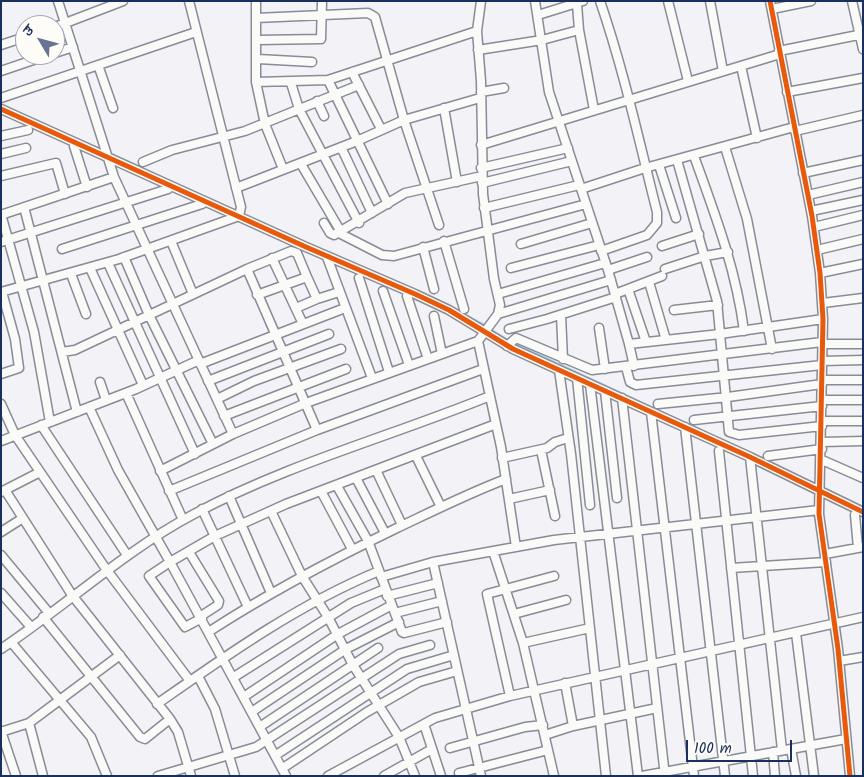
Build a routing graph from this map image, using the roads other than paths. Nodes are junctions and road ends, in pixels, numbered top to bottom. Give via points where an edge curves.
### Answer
1 (58, 1) edge
2 (123, 1) edge
3 (198, 1) edge
4 (256, 1) edge
5 (322, 1) edge
6 (481, 1) edge
7 (535, 1) edge
8 (555, 1) edge
9 (600, 1) edge
10 (668, 1) edge
11 (710, 1) edge
12 (811, 1) edge
13 (852, 1) edge
14 (189, 2) edge
15 (581, 2) edge
16 (771, 5) edge
17 (863, 9) edge
18 (556, 10) junction
19 (854, 11) junction
20 (62, 15) edge
21 (322, 15) junction
22 (538, 15) junction
23 (256, 18) junction
24 (65, 23) joint
25 (579, 30) junction
26 (477, 31) junction
27 (196, 32) junction
28 (861, 35) edge
29 (15, 40) edge
30 (257, 40) junction
31 (542, 40) junction
32 (1, 45) edge
33 (73, 47) junction
34 (863, 49) edge
35 (65, 50) edge
36 (478, 50) junction
37 (780, 53) junction
38 (258, 59) junction
39 (387, 61) junction
40 (312, 62) dead end
41 (19, 65) edge
42 (98, 65) junction
43 (741, 66) junction
44 (1, 71) edge
45 (81, 71) junction
46 (723, 71) junction
47 (352, 72) junction
48 (863, 78) edge
49 (328, 80) junction
50 (256, 82) junction
51 (688, 82) junction
52 (291, 83) junction
53 (359, 85) junction
54 (504, 88) dead end
55 (787, 92) junction
56 (336, 94) junction
57 (480, 95) junction
58 (1, 98) edge
59 (630, 100) junction
60 (317, 101) junction
61 (113, 108) dead end
62 (444, 108) junction
63 (299, 109) junction
64 (1, 110) edge
65 (594, 110) junction
66 (863, 115) edge
67 (324, 116) dead end
68 (404, 120) junction
69 (559, 122) junction
70 (265, 124) junction
71 (381, 129) junction
72 (795, 129) junction
73 (28, 130) dead end
74 (1, 136) edge
75 (223, 137) junction
76 (757, 138) junction
77 (356, 141) junction
78 (480, 145) junction
79 (74, 146) dead end
80 (341, 147) junction
81 (726, 147) junction
82 (26, 148) dead end
83 (568, 148) junction
84 (106, 152) junction
85 (1, 154) edge
86 (322, 155) junction
87 (694, 156) junction
88 (677, 160) junction
89 (863, 160) edge
90 (572, 161) junction
91 (143, 162) dead end
92 (301, 164) junction
93 (659, 165) junction
94 (645, 168) junction
95 (283, 169) junction
96 (804, 172) junction
97 (1, 176) edge
98 (482, 176) junction
99 (114, 177) junction
100 (458, 182) junction
101 (863, 182) edge
102 (87, 187) junction
103 (580, 187) junction
104 (168, 188) dead end
105 (236, 188) junction
106 (426, 188) junction
107 (65, 194) junction
108 (808, 195) junction
109 (863, 200) edge
110 (126, 202) junction
111 (202, 204) dead end
112 (388, 204) junction
113 (586, 204) junction
114 (24, 208) junction
115 (484, 208) junction
116 (811, 212) junction
117 (372, 213) junction
118 (1, 214) edge
119 (863, 214) edge
120 (239, 215) junction
121 (676, 218) dead end
122 (359, 222) junction
123 (592, 222) junction
124 (324, 223) dead end
125 (439, 225) dead end
126 (136, 226) junction
127 (814, 227) junction
128 (486, 230) junction
129 (31, 232) junction
130 (340, 232) junction
131 (699, 234) junction
132 (863, 239) edge
133 (4, 241) edge
134 (171, 241) junction
135 (444, 241) junction
136 (521, 244) dead end
137 (662, 246) dead end
138 (423, 247) junction
139 (600, 248) junction
140 (62, 249) dead end
141 (148, 249) junction
142 (817, 250) junction
143 (728, 252) junction
144 (705, 256) junction
145 (124, 257) junction
146 (327, 257) junction
147 (647, 257) dead end
148 (272, 258) junction
149 (108, 263) junction
150 (863, 264) edge
151 (607, 267) junction
152 (90, 268) junction
153 (511, 268) dead end
154 (246, 269) junction
155 (820, 273) junction
156 (71, 274) junction
157 (307, 277) junction
158 (359, 278) dead end
159 (611, 280) junction
160 (45, 281) junction
161 (649, 282) junction
162 (285, 285) junction
163 (20, 287) junction
164 (434, 289) dead end
165 (628, 289) junction
166 (383, 291) dead end
167 (2, 292) edge
168 (339, 292) junction
169 (193, 294) junction
170 (498, 294) junction
171 (257, 295) junction
172 (616, 295) junction
173 (407, 296) dead end
174 (863, 298) edge
175 (316, 299) junction
176 (173, 303) junction
177 (823, 303) junction
178 (718, 305) junction
179 (296, 308) junction
180 (345, 308) junction
181 (464, 309) dead end
182 (674, 310) dead end
183 (86, 314) dead end
184 (498, 314) junction
185 (149, 315) junction
186 (561, 315) junction
187 (434, 316) dead end
188 (823, 319) junction
189 (133, 322) junction
190 (303, 324) junction
191 (486, 328) junction
192 (599, 328) dead end
193 (768, 328) junction
194 (509, 329) dead end
195 (119, 330) junction
196 (744, 331) junction
197 (329, 334) dead end
198 (720, 334) junction
199 (274, 335) junction
200 (666, 340) junction
201 (478, 342) junction
202 (510, 342) junction
203 (646, 342) junction
204 (822, 343) junction
205 (629, 344) junction
206 (863, 344) edge
207 (341, 349) dead end
208 (772, 349) junction
209 (62, 352) junction
210 (282, 352) junction
211 (442, 354) junction
212 (722, 355) junction
213 (428, 359) junction
214 (563, 359) junction
215 (863, 360) edge
216 (200, 362) junction
217 (822, 363) junction
218 (409, 365) junction
219 (630, 366) junction
220 (290, 369) junction
221 (346, 369) dead end
222 (483, 369) junction
223 (605, 369) junction
224 (176, 370) junction
225 (559, 370) junction
226 (389, 372) junction
227 (1, 374) edge
228 (725, 376) junction
229 (160, 378) junction
230 (372, 378) junction
231 (577, 378) junction
232 (863, 380) edge
233 (208, 381) junction
234 (100, 382) dead end
235 (822, 382) junction
236 (590, 384) junction
237 (143, 386) junction
238 (298, 386) junction
239 (605, 391) junction
240 (126, 393) junction
241 (490, 396) junction
242 (728, 397) junction
243 (622, 398) junction
244 (217, 399) junction
245 (106, 400) junction
246 (863, 400) edge
247 (306, 403) junction
248 (822, 403) junction
249 (1, 404) edge
250 (658, 404) dead end
251 (89, 407) junction
252 (77, 412) junction
253 (651, 412) junction
254 (224, 416) junction
255 (728, 418) junction
256 (694, 420) dead end
257 (863, 420) edge
258 (50, 422) junction
259 (822, 423) junction
260 (496, 424) junction
261 (41, 425) junction
262 (685, 427) junction
263 (316, 430) junction
264 (233, 434) junction
265 (15, 435) junction
266 (568, 438) junction
267 (1, 441) edge
268 (863, 441) edge
269 (213, 444) junction
270 (822, 446) junction
271 (541, 450) junction
272 (719, 451) dead end
273 (195, 454) junction
274 (416, 456) junction
275 (768, 456) dead end
276 (750, 457) junction
277 (502, 458) junction
278 (822, 460) junction
279 (376, 470) junction
280 (40, 472) junction
281 (160, 472) junction
282 (356, 478) junction
283 (863, 478) edge
284 (506, 479) junction
285 (337, 486) junction
286 (820, 488) junction
287 (550, 490) junction
288 (3, 491) edge
289 (169, 491) junction
290 (322, 491) junction
291 (229, 496) junction
292 (617, 498) dead end
293 (509, 499) junction
294 (605, 503) junction
295 (590, 505) junction
296 (441, 507) junction
297 (576, 507) junction
298 (202, 510) junction
299 (819, 510) junction
300 (271, 511) junction
301 (859, 514) edge
302 (555, 516) dead end
303 (756, 517) junction
304 (23, 518) junction
305 (183, 520) junction
306 (725, 521) junction
307 (697, 524) junction
308 (240, 525) junction
309 (402, 525) junction
310 (666, 528) junction
311 (637, 531) junction
312 (1, 532) edge
313 (385, 533) junction
314 (156, 535) junction
315 (610, 535) junction
316 (215, 536) junction
317 (580, 538) junction
318 (368, 541) junction
319 (516, 547) junction
320 (861, 548) edge
321 (352, 549) junction
322 (493, 551) junction
323 (189, 552) junction
324 (127, 554) junction
325 (1, 555) edge
326 (825, 558) junction
327 (170, 562) junction
328 (433, 562) junction
329 (761, 566) junction
330 (731, 568) junction
331 (106, 569) junction
332 (380, 574) junction
333 (302, 576) junction
334 (554, 576) dead end
335 (438, 583) junction
336 (506, 590) junction
337 (386, 592) junction
338 (271, 593) junction
339 (1, 594) edge
340 (72, 595) junction
341 (566, 600) dead end
342 (442, 601) junction
343 (318, 602) junction
344 (392, 605) junction
345 (248, 606) junction
346 (395, 613) junction
347 (514, 614) junction
348 (46, 615) junction
349 (202, 617) junction
350 (328, 617) junction
351 (863, 617) edge
352 (399, 622) junction
353 (447, 622) junction
354 (834, 623) junction
355 (31, 627) junction
356 (590, 628) junction
357 (210, 631) junction
358 (796, 632) junction
359 (338, 634) junction
360 (768, 638) junction
361 (11, 642) junction
362 (523, 643) junction
363 (740, 644) junction
364 (430, 646) dead end
365 (378, 648) dead end
366 (1, 649) edge
367 (346, 649) junction
368 (712, 650) junction
369 (120, 655) junction
370 (454, 655) junction
371 (681, 657) junction
372 (863, 657) edge
373 (224, 658) junction
374 (839, 661) junction
375 (652, 664) junction
376 (353, 665) junction
377 (626, 670) junction
378 (457, 671) junction
379 (93, 676) junction
380 (198, 676) junction
381 (234, 677) junction
382 (596, 677) junction
383 (362, 678) junction
384 (190, 681) junction
385 (565, 683) junction
386 (535, 690) junction
387 (371, 692) junction
388 (245, 696) junction
389 (510, 696) junction
390 (61, 699) junction
391 (157, 704) junction
392 (379, 705) junction
393 (467, 708) junction
394 (657, 708) junction
395 (253, 711) junction
396 (631, 714) junction
397 (170, 719) junction
398 (600, 720) junction
399 (29, 722) junction
400 (424, 724) junction
401 (542, 725) junction
402 (261, 726) junction
403 (573, 726) junction
404 (1, 732) edge
405 (545, 735) junction
406 (399, 737) junction
407 (268, 739) junction
408 (846, 739) junction
409 (473, 742) junction
410 (811, 745) junction
411 (450, 748) dead end
412 (432, 749) junction
413 (791, 749) junction
414 (548, 750) junction
415 (782, 750) junction
416 (773, 752) junction
417 (276, 755) junction
418 (752, 755) junction
419 (229, 756) junction
420 (724, 760) junction
421 (410, 761) junction
422 (693, 766) junction
423 (190, 772) edge
424 (285, 772) edge
425 (459, 772) dead end
426 (480, 772) edge
427 (664, 773) edge
428 (16, 776) edge
429 (43, 776) edge
430 (107, 776) edge
431 (158, 776) edge
432 (235, 776) edge
433 (328, 776) edge
434 (384, 776) edge
435 (415, 776) edge
436 (441, 776) edge
437 (554, 776) edge
438 (606, 776) edge
439 (640, 776) edge
440 (694, 776) edge
441 (725, 776) edge
442 (753, 776) edge
443 (775, 776) edge
444 (796, 776) edge
445 (814, 776) edge
446 (850, 776) edge

1 - 20 street
2 - 24 street
3 - 14 street
4 - 23 street
5 - 21 street
6 - 26 street
7 - 22 street
8 - 18 street
9 - 59 street
10 - 51 street
11 - 46 street
12 - 16 street
13 - 19 street
14 - 27 street
15 - 18 street
15 - 25 street
16 - 37 street
17 - 19 street
18 - 22 street
19 - 28 street
21 - 23 street
21 - 30 street via 322,39
21 - 39 street via 373,15
22 - 31 street
23 - 30 street
24 - 33 street
25 - 31 street
25 - 65 street
26 - 36 street
26 - 39 street
27 - 42 street
27 - 75 street
28 - 34 street
28 - 37 street
29 - 32 street
30 - 38 street
31 - 36 street
31 - 69 street via 545,74
33 - 35 street
33 - 45 street
36 - 57 street
37 - 43 street
37 - 55 street
38 - 40 street
38 - 50 street
39 - 47 street
39 - 68 street
41 - 44 street
42 - 45 street
42 - 61 street
43 - 46 street
43 - 76 street
45 - 58 street
45 - 84 street
46 - 51 street
47 - 49 street
47 - 53 street
48 - 55 street
49 - 52 street
49 - 56 street
50 - 52 street
50 - 70 street
51 - 59 street
52 - 63 street
53 - 56 street
53 - 71 street
54 - 57 street
55 - 72 street
56 - 60 street
56 - 77 street
57 - 62 street
57 - 78 street
59 - 65 street
59 - 94 street
60 - 63 street
60 - 67 street
62 - 68 street
62 - 100 street
63 - 70 street
63 - 86 street
64 - 84 street
65 - 69 street
66 - 72 street
68 - 71 street
68 - 106 street
69 - 78 street
69 - 83 street
70 - 75 street
70 - 95 street
71 - 77 street
72 - 76 street
72 - 96 street
73 - 74 street
75 - 91 street via 172,150
75 - 105 street
76 - 81 street
77 - 80 street
77 - 112 street
78 - 98 street
79 - 102 street
80 - 86 street
80 - 117 street
81 - 87 street
81 - 193 street via 747,218
82 - 85 street
83 - 90 street
83 - 98 street
84 - 99 street
84 - 120 street
86 - 92 street
86 - 122 street
87 - 88 street
87 - 143 street
88 - 93 street
88 - 131 street
89 - 96 street
90 - 98 street
90 - 103 street
92 - 95 street
92 - 130 street
93 - 94 street
93 - 121 street
94 - 103 street
94 - 139 street via 657,223 647,235
95 - 105 street
96 - 108 street
97 - 107 street via 56,164
98 - 100 street
98 - 115 street
99 - 102 street
99 - 110 street
100 - 106 street
101 - 108 street
102 - 107 street
103 - 113 street
103 - 115 street
104 - 110 street
105 - 120 street
106 - 112 street via 405,193
106 - 125 street
107 - 114 street
108 - 116 street
109 - 116 street
110 - 126 street
110 - 129 street
111 - 126 street
112 - 117 street
113 - 123 street
113 - 128 street
114 - 118 street
114 - 129 street
115 - 128 street
116 - 127 street
117 - 122 street
118 - 133 street
119 - 127 street
120 - 134 street
120 - 146 street
122 - 130 street
123 - 136 street
123 - 139 street
124 - 130 street via 332,235
126 - 140 street
126 - 141 street
127 - 142 street
128 - 135 street
128 - 170 street
129 - 133 street
129 - 160 street
130 - 138 street via 388,256
131 - 137 street
131 - 144 street
132 - 142 street
133 - 163 street
134 - 141 street
134 - 169 street
135 - 138 street
135 - 181 street
138 - 164 street
139 - 151 street
139 - 153 street
141 - 145 street
141 - 176 street
142 - 155 street
143 - 144 street
143 - 196 street
144 - 161 street
144 - 178 street
145 - 149 street
145 - 185 street
146 - 168 street
146 - 191 street via 416,294
147 - 151 street
148 - 154 street
148 - 157 street via 295,251
148 - 162 street
149 - 152 street
149 - 189 street
150 - 155 street
151 - 159 street
151 - 170 street
152 - 156 street
152 - 195 street
154 - 169 street
154 - 171 street
155 - 177 street
156 - 160 street
156 - 183 street
157 - 162 street
157 - 175 street
158 - 226 street
159 - 172 street
159 - 184 street
160 - 163 street
160 - 209 street
161 - 165 street
161 - 200 street
162 - 171 street
162 - 179 street
163 - 167 street
163 - 258 street via 34,332
165 - 172 street
165 - 203 street
166 - 218 street
167 - 227 street via 19,368
168 - 175 street
168 - 180 street
169 - 176 street
170 - 184 street
171 - 199 street
172 - 186 street
172 - 205 street
173 - 213 street
174 - 177 street
175 - 179 street
176 - 185 street
176 - 216 street
177 - 188 street
178 - 182 street
178 - 198 street
179 - 190 street
180 - 190 street
180 - 230 street
184 - 191 street
185 - 189 street
185 - 224 street
186 - 194 street
186 - 214 street
187 - 211 street
188 - 193 street
188 - 204 street
189 - 195 street
189 - 229 street
190 - 199 street
191 - 201 street
191 - 202 street
192 - 223 street
193 - 196 street
193 - 208 street
195 - 209 street via 75,350
195 - 237 street
196 - 198 street
197 - 210 street
198 - 200 street
198 - 212 street
199 - 210 street
199 - 216 street
200 - 203 street
201 - 211 street
201 - 222 street
202 - 214 street via 519,339
202 - 225 street
203 - 205 street
204 - 206 street
204 - 208 street
204 - 217 street
205 - 219 street
207 - 220 street
208 - 212 street
209 - 252 street
210 - 220 street
210 - 233 street
211 - 213 street
212 - 219 street
212 - 228 street
213 - 218 street
214 - 223 street via 588,369
215 - 217 street
216 - 224 street
216 - 233 street
217 - 228 street
217 - 235 street
218 - 226 street
219 - 223 street
219 - 228 street via 630,382 636,386
220 - 238 street
220 - 244 street via 254,381
221 - 238 street
222 - 241 street
222 - 263 street
224 - 229 street
224 - 269 street
225 - 231 street
225 - 266 street
226 - 230 street
228 - 242 street
229 - 237 street
229 - 273 street
230 - 247 street
231 - 236 street
231 - 295 street
232 - 235 street
233 - 244 street
234 - 245 street
235 - 242 street
235 - 248 street
236 - 239 street
236 - 294 street
237 - 240 street
238 - 247 street
238 - 254 street
239 - 243 street
239 - 292 street
240 - 245 street
240 - 281 street
241 - 260 street
241 - 291 street
242 - 250 street
242 - 255 street
243 - 253 street
243 - 311 street
244 - 254 street
245 - 251 street
246 - 248 street
247 - 263 street
247 - 264 street
248 - 255 street
248 - 259 street
249 - 265 street
251 - 252 street
251 - 314 street via 118,470
252 - 258 street
253 - 262 street
253 - 310 street
254 - 264 street
255 - 256 street
255 - 259 street via 729,432 739,435
257 - 259 street
258 - 261 street
259 - 270 street
260 - 274 street
260 - 277 street
261 - 265 street
261 - 324 street
262 - 276 street
262 - 307 street
263 - 289 street
264 - 269 street
265 - 267 street
265 - 280 street
266 - 271 street
266 - 297 street
268 - 270 street
269 - 273 street
270 - 275 street
270 - 278 street
271 - 277 street
271 - 287 street
272 - 306 street
273 - 281 street
274 - 279 street
274 - 296 street
276 - 286 street
276 - 303 street
277 - 284 street
278 - 283 street
278 - 286 street
279 - 282 street
279 - 309 street
280 - 288 street
280 - 331 street
281 - 289 street
282 - 285 street
282 - 313 street
284 - 293 street
284 - 296 street
285 - 290 street
285 - 318 street
286 - 299 street
286 - 301 street
287 - 293 street
287 - 302 street
288 - 304 street
289 - 305 street
290 - 300 street
290 - 321 street
291 - 298 street
291 - 308 street
293 - 319 street
294 - 295 street
294 - 315 street
295 - 297 street
296 - 309 street
297 - 317 street
298 - 305 street
298 - 316 street
299 - 303 street
299 - 326 street
300 - 308 street
300 - 333 street
301 - 320 street
303 - 306 street
303 - 329 street
304 - 312 street
304 - 340 street
305 - 314 street
306 - 307 street
306 - 330 street
307 - 310 street
307 - 368 street
308 - 316 street
308 - 338 street
309 - 313 street
310 - 311 street
310 - 371 street
311 - 315 street
311 - 375 street
313 - 318 street
314 - 324 street
314 - 327 street
315 - 317 street
315 - 377 street
316 - 323 street
316 - 345 street
317 - 319 street
317 - 356 street
318 - 321 street
318 - 332 street
319 - 322 street
320 - 326 street
321 - 333 street
322 - 328 street
322 - 336 street
323 - 327 street
323 - 349 street via 220,601
324 - 331 street
325 - 348 street
326 - 329 street
326 - 354 street
327 - 349 street
327 - 349 street via 149,576 185,627
328 - 332 street
328 - 335 street
329 - 330 street
329 - 360 street
330 - 363 street
331 - 340 street
331 - 384 street
332 - 337 street
332 - 343 street via 352,582
333 - 338 street
333 - 343 street
334 - 336 street
335 - 337 street
335 - 342 street
336 - 347 street
336 - 389 street via 487,596
337 - 344 street
337 - 350 street via 351,603
338 - 345 street
339 - 355 street
340 - 348 street
340 - 369 street
341 - 347 street
342 - 346 street
342 - 353 street
343 - 350 street
343 - 373 street
344 - 346 street
344 - 359 street
345 - 357 street
346 - 352 street
347 - 362 street
348 - 355 street
348 - 379 street
349 - 357 street
350 - 359 street
350 - 381 street
351 - 354 street
352 - 353 street via 404,634
352 - 367 street
353 - 370 street
354 - 358 street
354 - 374 street
355 - 361 street
356 - 362 street
356 - 382 street
357 - 373 street
358 - 360 street
358 - 410 street
359 - 367 street
359 - 388 street
360 - 363 street
360 - 415 street
361 - 366 street
361 - 390 street
362 - 386 street
363 - 368 street
363 - 418 street
364 - 383 street via 402,652
365 - 376 street
367 - 376 street
367 - 395 street
368 - 371 street
368 - 420 street
369 - 379 street
369 - 391 street
370 - 378 street
370 - 387 street via 409,668
371 - 375 street
371 - 422 street
372 - 374 street
373 - 380 street
373 - 381 street
374 - 408 street
375 - 377 street
375 - 394 street
376 - 383 street
376 - 402 street
377 - 382 street
377 - 396 street
378 - 392 street via 421,681
378 - 393 street
379 - 390 street
379 - 397 street via 143,738
380 - 384 street
380 - 419 street via 215,709
381 - 388 street
382 - 385 street
382 - 398 street
383 - 387 street
383 - 407 street
384 - 391 street
385 - 386 street
385 - 403 street
386 - 389 street
386 - 401 street
387 - 392 street
387 - 417 street
388 - 395 street
389 - 393 street
390 - 399 street
390 - 430 street via 96,745
391 - 397 street
392 - 406 street
392 - 424 street
393 - 400 street
393 - 409 street
394 - 396 street
394 - 427 street
395 - 402 street
396 - 398 street
396 - 439 street
397 - 423 street via 178,732
398 - 403 street
398 - 438 street
399 - 404 street
399 - 429 street
400 - 406 street
400 - 412 street
401 - 405 street
401 - 409 street
402 - 407 street
403 - 405 street
404 - 428 street
405 - 414 street
406 - 421 street
406 - 433 street
407 - 417 street
407 - 419 street
408 - 410 street
408 - 446 street
409 - 411 street
409 - 426 street
410 - 413 street
410 - 445 street
412 - 421 street
412 - 436 street
413 - 415 street
413 - 444 street
414 - 426 street
414 - 437 street
415 - 416 street
416 - 418 street
416 - 443 street
417 - 424 street
418 - 420 street
418 - 442 street
419 - 423 street
419 - 432 street
420 - 422 street
420 - 441 street
421 - 434 street
421 - 435 street
422 - 427 street
422 - 440 street
423 - 431 street
425 - 426 street
427 - 439 street

